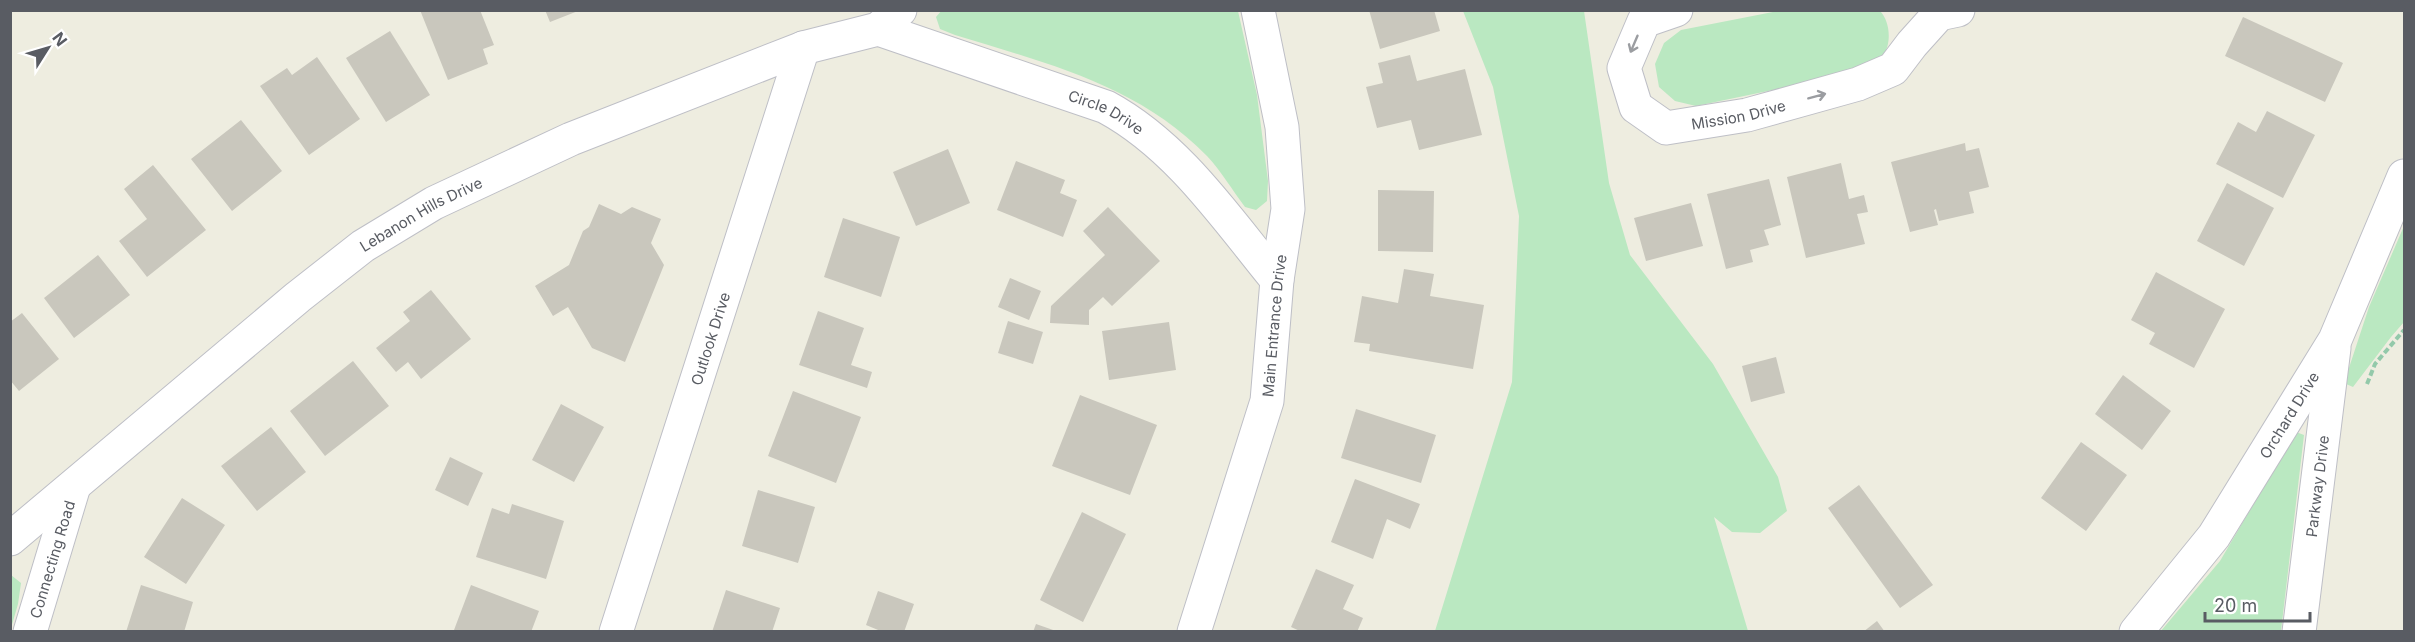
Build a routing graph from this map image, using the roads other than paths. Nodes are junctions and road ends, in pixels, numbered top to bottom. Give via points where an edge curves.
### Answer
1 (1258, 10) edge
2 (1676, 10) edge
3 (1943, 12) edge
4 (889, 20) edge
5 (803, 48) junction
6 (2404, 176) edge
7 (1276, 280) junction
8 (2334, 340) junction
9 (74, 486) junction
10 (10, 539) edge
11 (30, 632) edge
12 (616, 632) edge
13 (1194, 632) edge
14 (2136, 632) edge
15 (2299, 632) edge

1 - 7 street, Main Entrance Drive via 1282,127 1288,209
2 -> 3 street, Mission Drive via 1644,21 1624,68 1636,107 1666,128 1747,114 1858,84 1893,69
4 - 5 street, Lebanon Hills Drive
4 - 7 street, Circle Drive via 1125,117 1190,173
5 - 9 street, Lebanon Hills Drive via 571,139 434,203 374,240 289,305
5 - 12 street, Outlook Drive
6 - 8 street, Orchard Drive
7 - 13 street, Main Entrance Drive via 1268,401
8 - 14 street, Orchard Drive via 2214,536
8 - 15 street, Parkway Drive
9 - 10 street, Lebanon Hills Drive
9 - 11 street, Connecting Road

